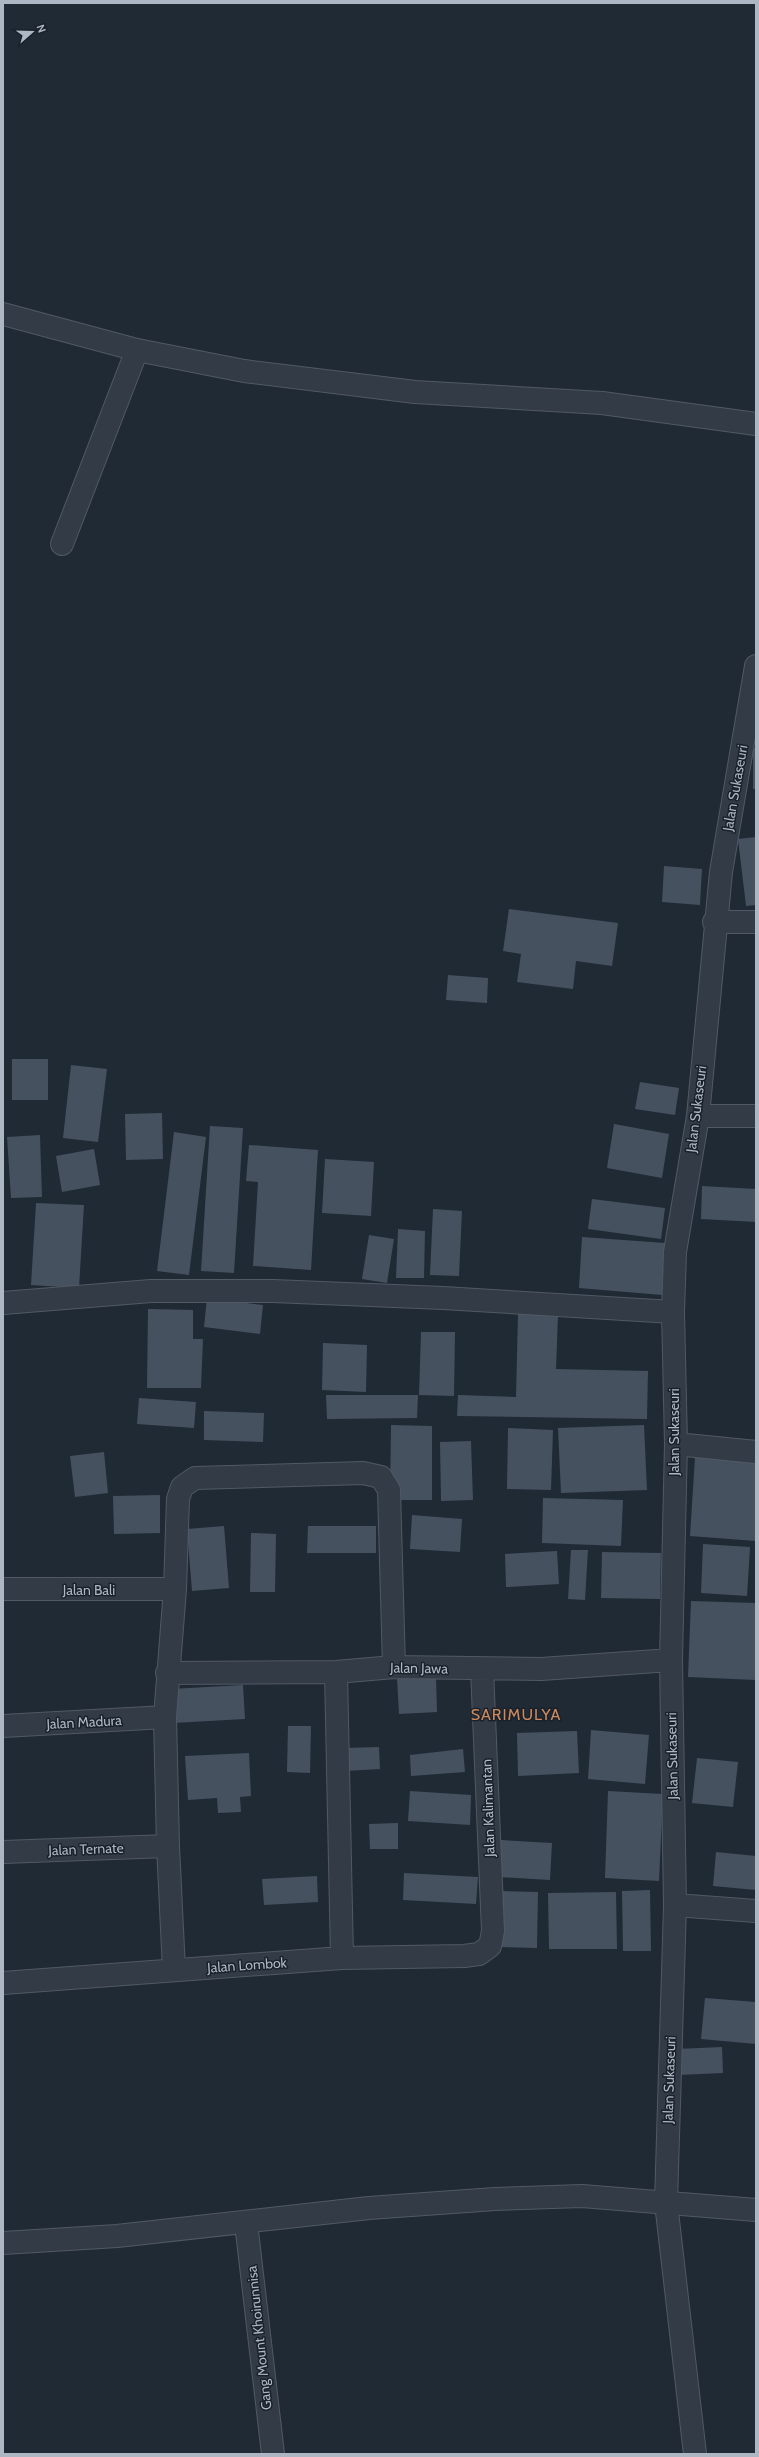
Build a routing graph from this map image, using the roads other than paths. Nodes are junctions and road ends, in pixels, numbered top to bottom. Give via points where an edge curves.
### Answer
1 (3, 314) edge
2 (137, 350) junction
3 (756, 424) edge
4 (62, 544) dead end
5 (756, 666) edge
6 (714, 922) junction
7 (756, 922) edge
8 (698, 1116) junction
9 (756, 1116) edge
10 (3, 1303) edge
11 (673, 1312) junction
12 (676, 1444) junction
13 (756, 1452) edge
14 (3, 1589) edge
15 (175, 1589) junction
16 (671, 1660) junction
17 (394, 1667) junction
18 (482, 1669) junction
19 (336, 1672) junction
20 (167, 1673) junction
21 (165, 1717) junction
22 (3, 1726) edge
23 (168, 1846) junction
24 (3, 1852) edge
25 (675, 1905) junction
26 (756, 1911) edge
27 (490, 1946) joint
28 (342, 1958) junction
29 (174, 1970) junction
30 (3, 1983) edge
31 (666, 2203) junction
32 (756, 2210) edge
33 (246, 2223) junction
34 (3, 2243) edge
35 (273, 2454) edge
36 (695, 2454) edge

1 - 2 street
2 - 3 street via 244,371 415,392 602,403
2 - 4 street
5 - 6 street, Jalan Sukaseuri
6 - 7 street
6 - 8 street, Jalan Sukaseuri
8 - 9 street
8 - 11 street, Jalan Sukaseuri via 674,1252
10 - 11 street via 151,1291 273,1291
11 - 12 street, Jalan Sukaseuri
12 - 13 street
12 - 16 street, Jalan Sukaseuri
14 - 15 street, Jalan Bali
15 - 17 street via 178,1499 182,1487 194,1478 372,1474 381,1477 389,1490
15 - 20 street
16 - 18 street, Jalan Jawa via 541,1669
16 - 25 street, Jalan Sukaseuri
17 - 18 street, Jalan Jawa
17 - 19 street, Jalan Jawa
18 - 27 street, Jalan Kalimantan via 493,1910
19 - 20 street, Jalan Jawa
19 - 28 street
20 - 21 street
21 - 22 street, Jalan Madura
21 - 23 street
23 - 24 street, Jalan Ternate
23 - 29 street
25 - 26 street
25 - 31 street, Jalan Sukaseuri
27 - 28 street, Jalan Lombok via 480,1954 464,1956
28 - 29 street, Jalan Lombok
29 - 30 street, Jalan Lombok
31 - 32 street
31 - 33 street via 582,2196 495,2199 369,2208
31 - 36 street, Jalan Sukaseuri
33 - 34 street via 117,2236
33 - 35 street, Gang Mount Khoirunnisa

